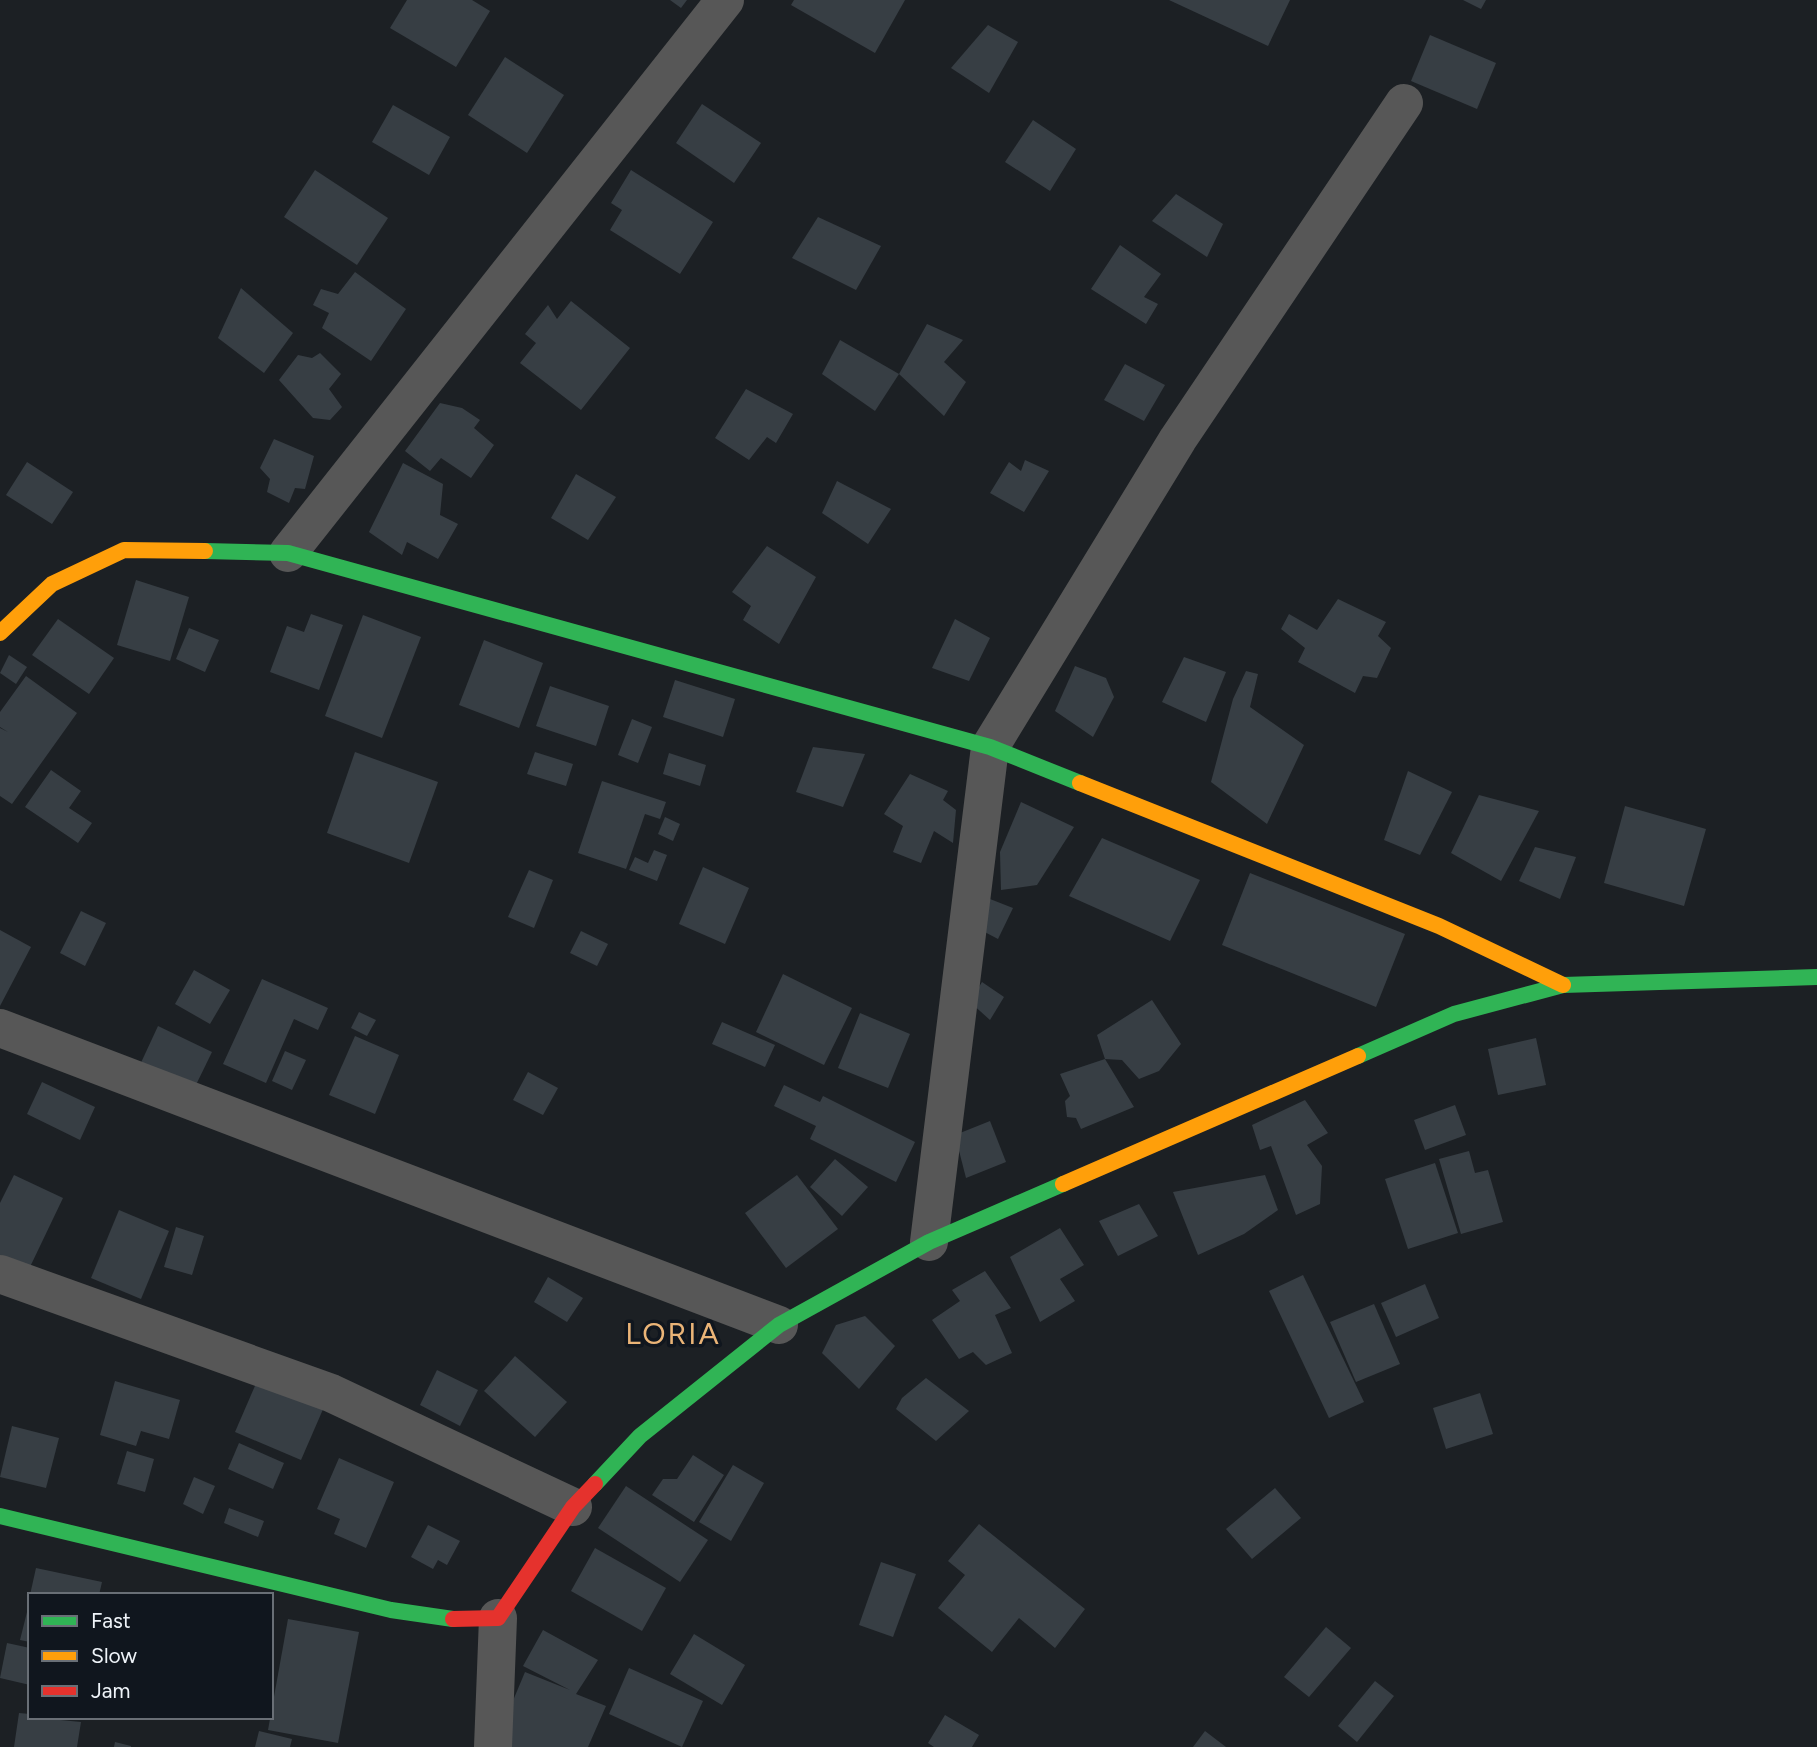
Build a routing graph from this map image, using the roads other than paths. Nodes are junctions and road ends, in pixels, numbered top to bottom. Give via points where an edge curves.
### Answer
1 (724, 0) edge
2 (1404, 103) dead end
3 (288, 553) junction
4 (0, 633) edge
5 (990, 747) junction
6 (1817, 976) edge
7 (1563, 985) junction
8 (0, 1028) edge
9 (929, 1242) junction
10 (0, 1274) edge
11 (779, 1325) junction
12 (573, 1507) junction
13 (0, 1516) edge
14 (498, 1618) junction
15 (493, 1747) edge

1 - 3 street
2 - 5 street via 1178,439
3 - 4 street via 124,550 52,584
3 - 5 street
5 - 7 street via 1439,926
5 - 9 street
6 - 7 street
7 - 9 street via 1454,1014
8 - 11 street
9 - 11 street
10 - 12 street via 331,1393
11 - 12 street via 640,1436
12 - 14 street
13 - 14 street via 391,1611 458,1620
14 - 15 street

